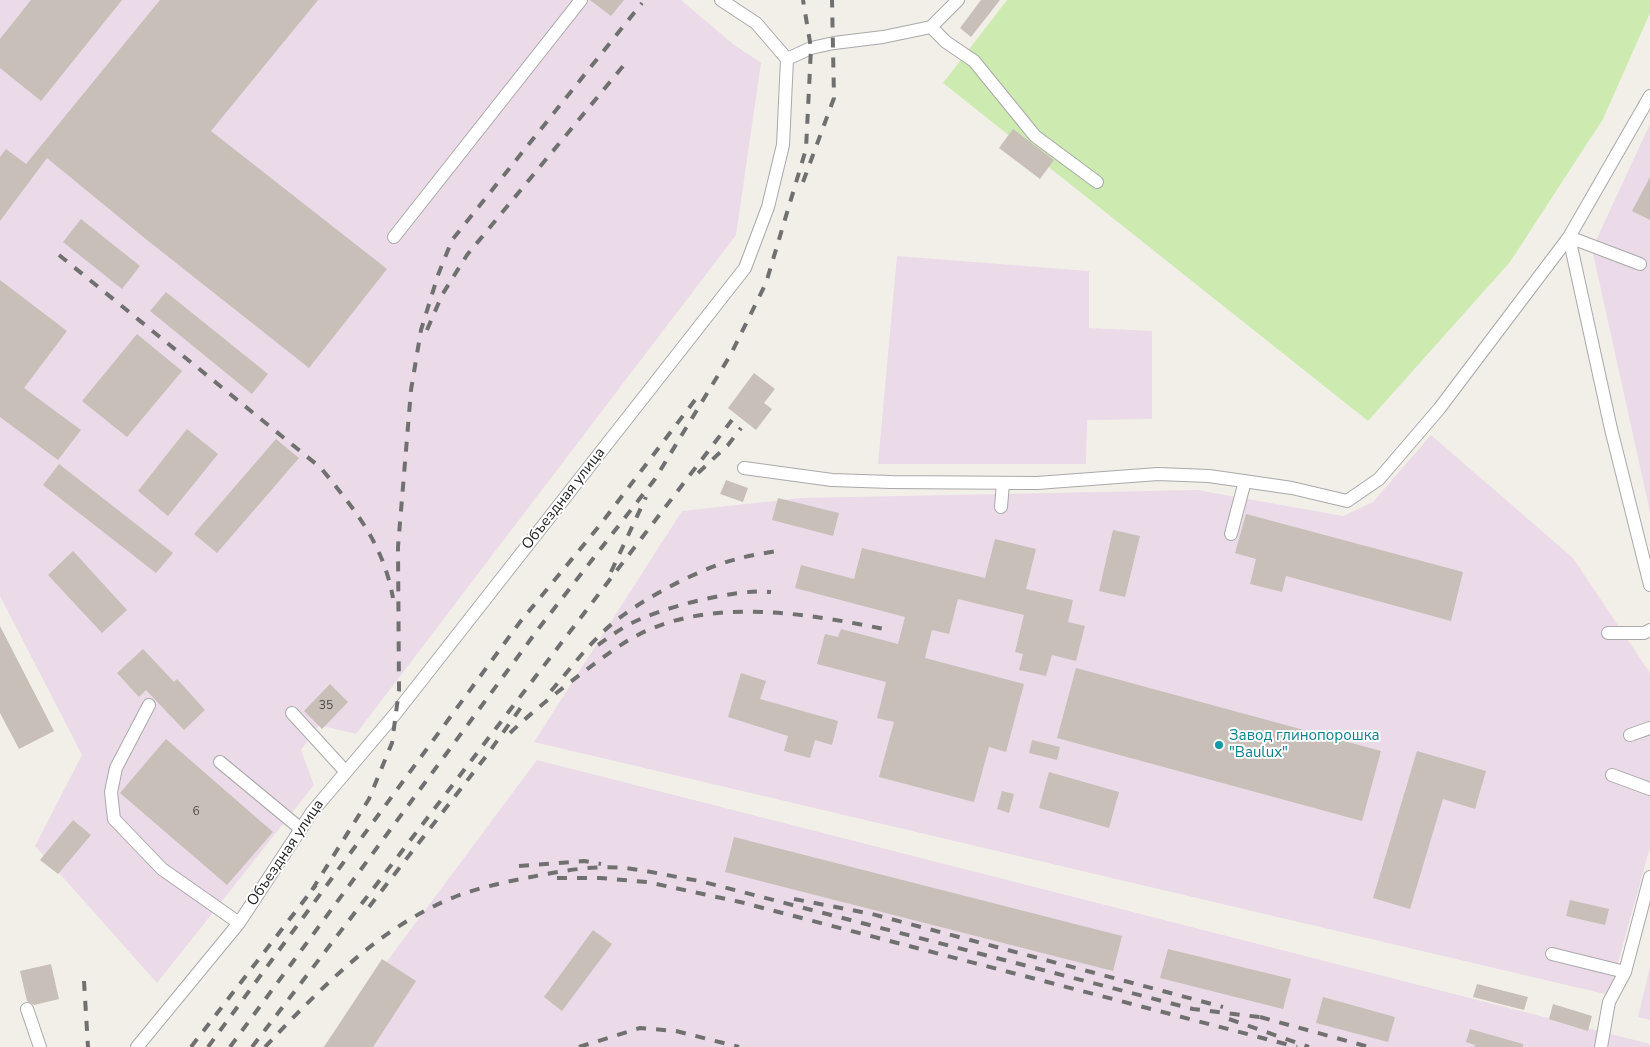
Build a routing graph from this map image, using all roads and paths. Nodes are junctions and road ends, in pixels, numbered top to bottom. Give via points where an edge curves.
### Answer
1 (581, 0) edge
2 (722, 0) edge
3 (958, 0) edge
4 (931, 27) junction
5 (787, 60) junction
6 (1650, 96) edge
7 (1097, 182) dead end
8 (394, 237) dead end
9 (1569, 237) junction
10 (1640, 264) dead end
11 (744, 468) dead end
12 (1245, 482) junction
13 (1003, 483) junction
14 (1001, 507) dead end
15 (1231, 534) dead end
16 (1650, 585) edge
17 (1650, 630) edge
18 (1608, 633) dead end
19 (148, 705) dead end
20 (292, 713) dead end
21 (1650, 728) edge
22 (1630, 735) dead end
23 (220, 762) dead end
24 (346, 772) junction
25 (1612, 774) dead end
26 (1650, 789) edge
27 (301, 829) junction
28 (1650, 877) edge
29 (239, 923) junction
30 (1552, 954) dead end
31 (1625, 972) junction
32 (27, 1009) dead end
33 (40, 1047) edge
34 (136, 1047) edge
35 (1601, 1047) edge

1 - 8 street
2 - 5 street via 756,22
3 - 4 street
4 - 5 street via 811,48
4 - 7 street via 974,61 1035,136
5 - 24 street, Объездная улица via 784,145 768,207 745,268 396,713
6 - 9 street
9 - 10 street
9 - 12 street via 1439,409 1379,479 1346,500
9 - 16 street via 1610,429
11 - 13 street via 832,480
12 - 13 street via 1209,476 1158,474
12 - 15 street
13 - 14 street
17 - 18 street via 1644,633
19 - 29 street via 116,768 111,792 114,819 162,869
20 - 24 street
21 - 22 street
23 - 27 street
24 - 27 street, Объездная улица
25 - 26 street
27 - 29 street, Объездная улица
28 - 31 street
29 - 34 street, Объездная улица
30 - 31 street
31 - 35 street via 1609,1002
32 - 33 street

